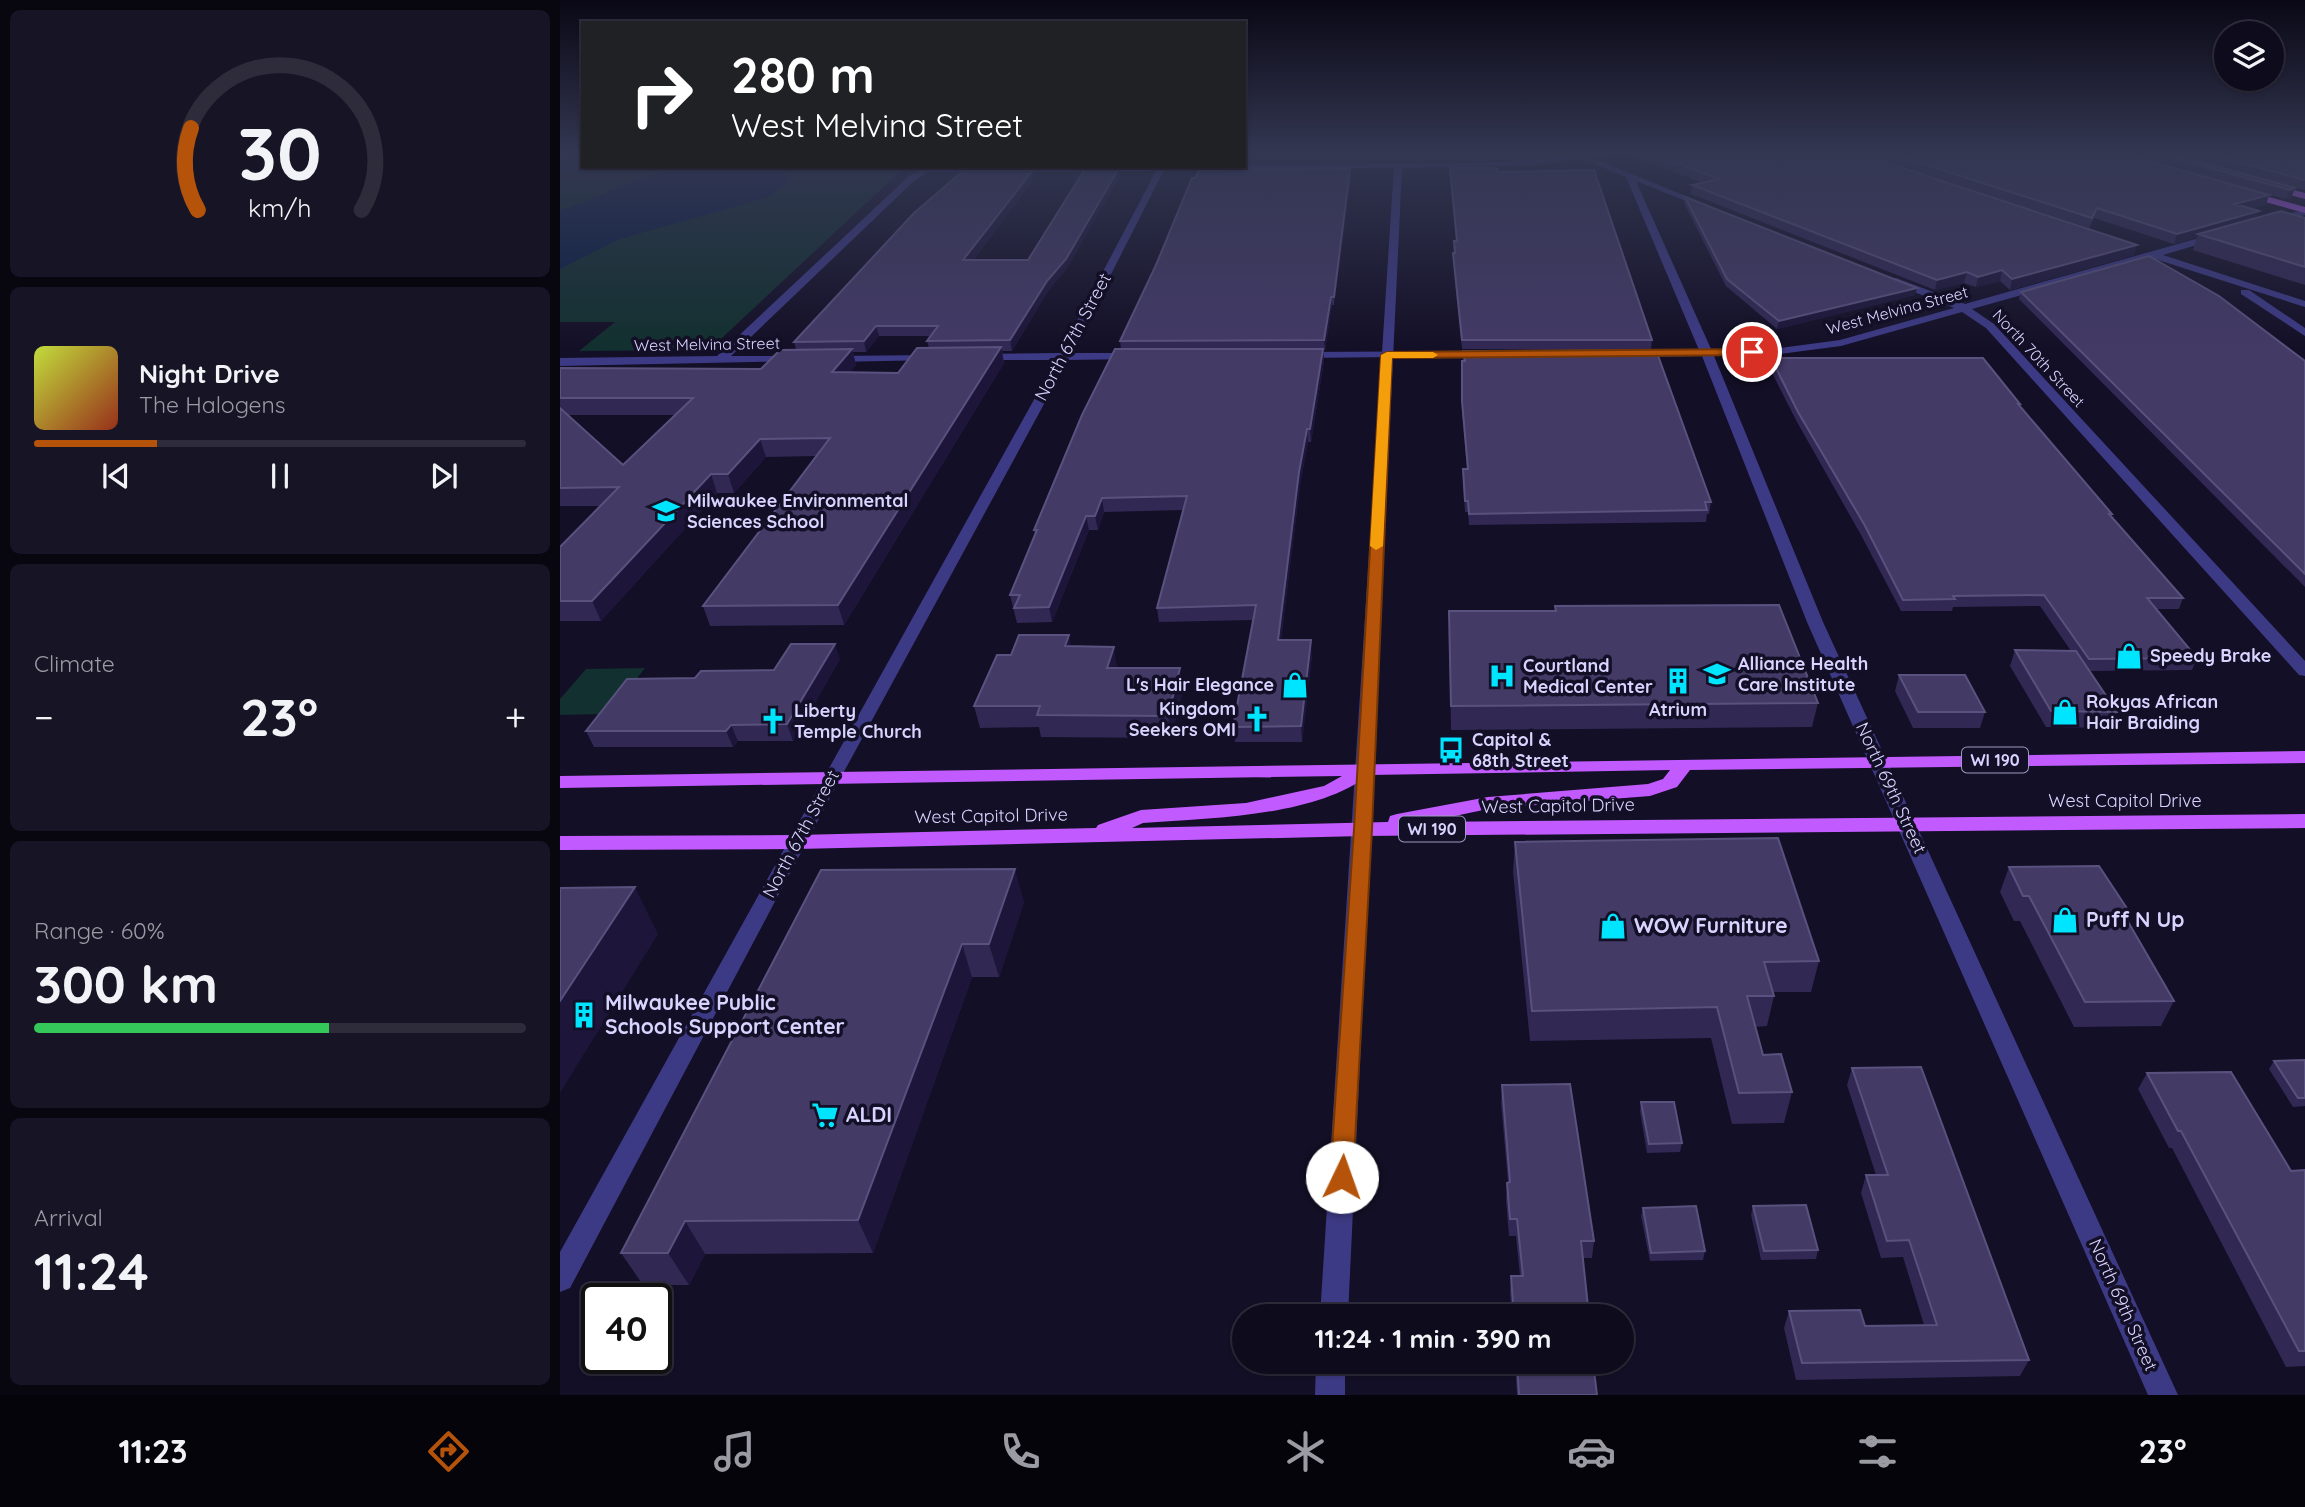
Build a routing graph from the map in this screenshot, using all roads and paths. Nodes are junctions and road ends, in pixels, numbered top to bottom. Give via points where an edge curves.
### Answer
1 (870, 218) edge
2 (1136, 218) edge
3 (1395, 218) edge
4 (1648, 218) edge
5 (2282, 218) edge
6 (2259, 225) edge
7 (2234, 232) edge
8 (2136, 249) edge
9 (2153, 254) junction
10 (1883, 276) edge
11 (2224, 278) junction
12 (2305, 304) edge
13 (1964, 308) junction
14 (2305, 333) edge
15 (1502, 354) edge
16 (1627, 354) edge
17 (1707, 354) junction
18 (1284, 355) edge
19 (1387, 355) junction
20 (1064, 356) junction
21 (1141, 356) edge
22 (946, 357) edge
23 (972, 357) edge
24 (813, 359) edge
25 (826, 359) edge
26 (720, 360) junction
27 (560, 362) edge
28 (2305, 671) edge
29 (2305, 757) edge
30 (1878, 761) junction
31 (1685, 764) junction
32 (1365, 770) junction
33 (831, 779) junction
34 (560, 782) edge
35 (2305, 821) edge
36 (1908, 824) junction
37 (1363, 829) junction
38 (1090, 835) junction
39 (797, 842) junction
40 (560, 844) edge
41 (560, 1279) edge
42 (1335, 1304) edge
43 (1330, 1374) edge
44 (1329, 1395) edge
45 (2163, 1395) edge

1 - 26 street
2 - 20 street, North 67th Street
3 - 19 street
4 - 17 street, North 69th Street
5 - 6 street
7 - 9 street, West Melvina Street
8 - 9 street
9 - 11 street
9 - 13 street, West Melvina Street
10 - 13 street, North 70th Street
11 - 12 street
11 - 14 street
13 - 17 street, West Melvina Street via 1841,343
13 - 28 street, North 70th Street via 1990,326
15 - 19 street
16 - 17 street, West Melvina Street
17 - 30 street, North 69th Street via 1815,622
18 - 19 street
19 - 32 street
20 - 21 street
20 - 23 street
20 - 33 street, North 67th Street
22 - 25 street
24 - 26 street, West Melvina Street
26 - 27 street, West Melvina Street
29 - 30 main road, WI 190
30 - 31 main road, WI 190
30 - 36 street, North 69th Street
31 - 32 main road, WI 190
31 - 37 main road via 1670,783 1650,790 1488,803
32 - 33 main road, WI 190
32 - 37 street
32 - 38 main road via 1330,791 1246,809 1141,817
33 - 34 main road, WI 190
33 - 39 street, North 67th Street
35 - 36 main road, West Capitol Drive / WI 190
36 - 37 main road, West Capitol Drive / WI 190
36 - 45 street, North 69th Street
37 - 38 main road, West Capitol Drive / WI 190
37 - 42 street
38 - 39 main road, West Capitol Drive / WI 190
39 - 40 main road, West Capitol Drive / WI 190
39 - 41 street, North 67th Street
43 - 44 street

